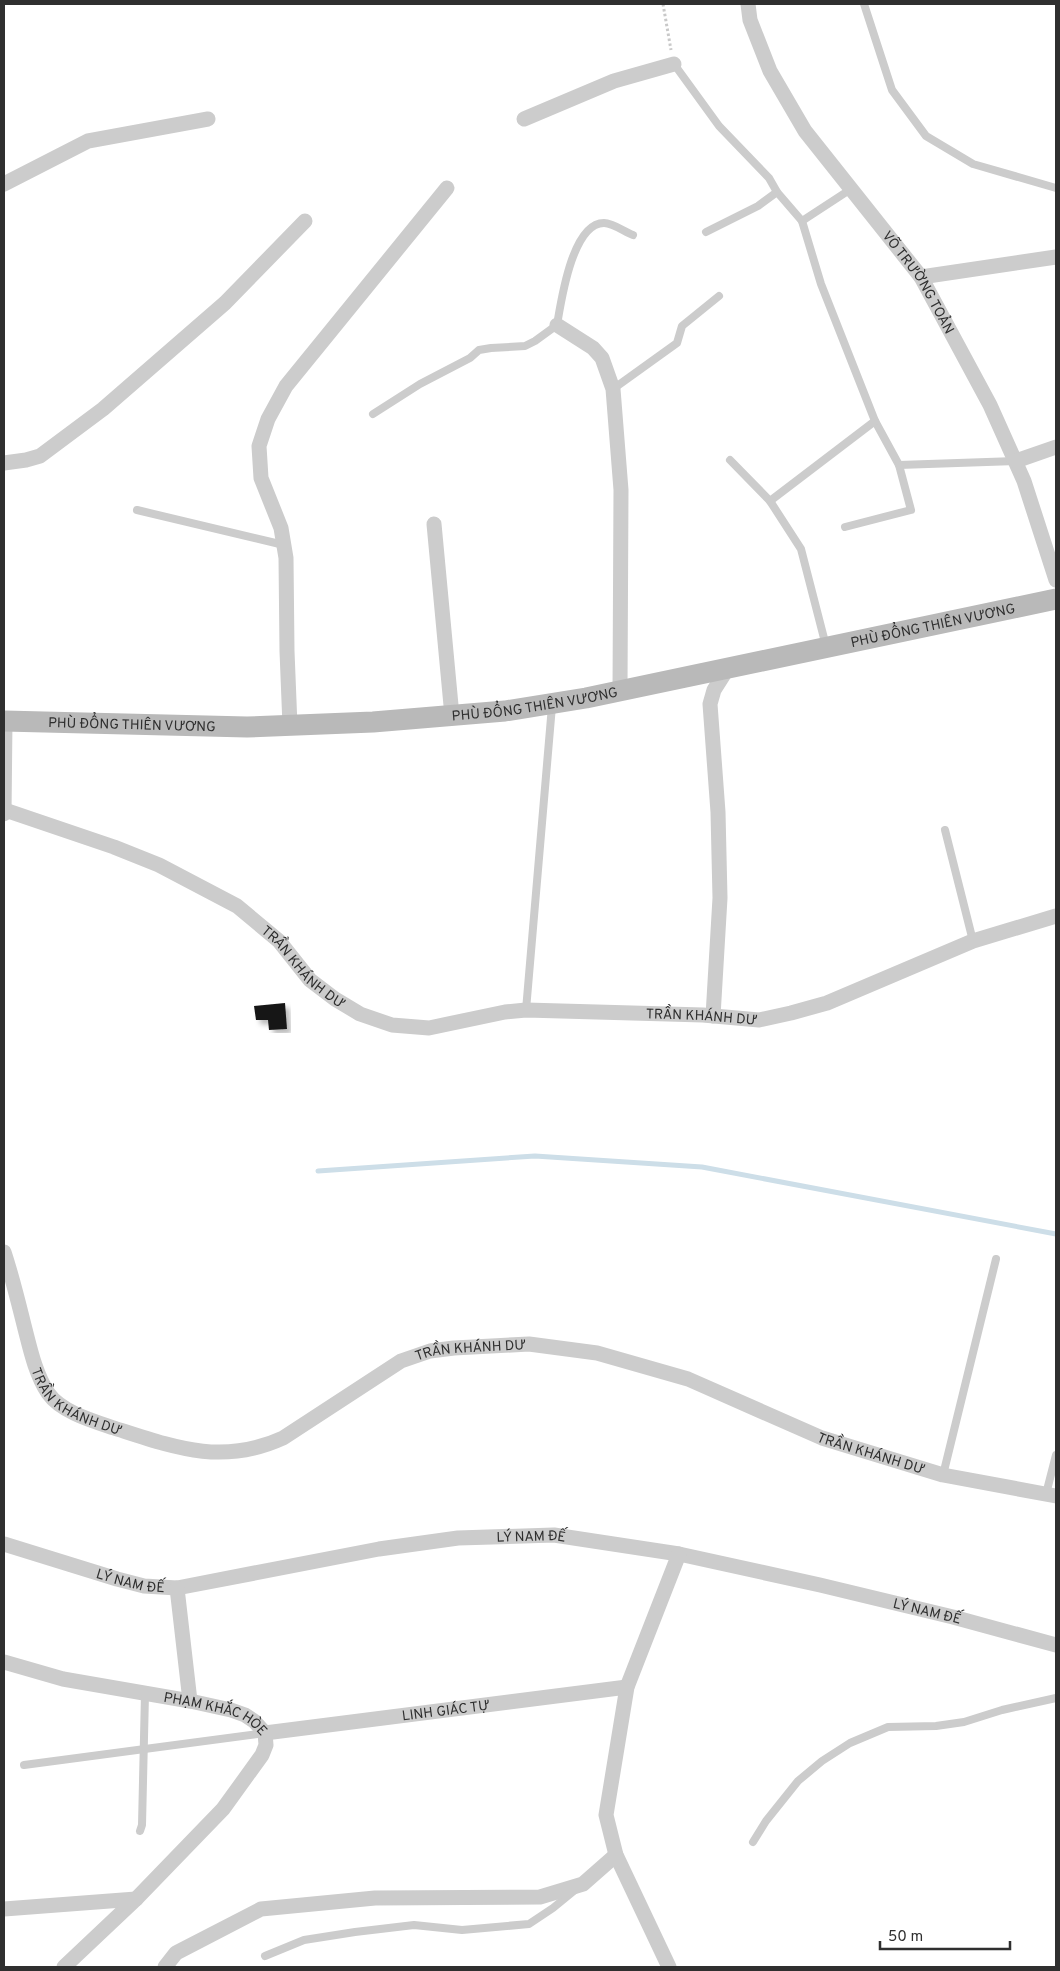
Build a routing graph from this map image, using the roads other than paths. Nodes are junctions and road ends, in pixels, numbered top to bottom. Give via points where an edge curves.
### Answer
1 (748, 4) edge
2 (864, 4) edge
3 (674, 64) joint
4 (208, 119) dead end
5 (524, 119) dead end
6 (4, 184) edge
7 (448, 188) dead end
8 (1056, 188) edge
9 (852, 190) junction
10 (777, 192) junction
11 (304, 221) dead end
12 (802, 221) junction
13 (706, 232) dead end
14 (633, 235) dead end
15 (1056, 256) edge
16 (921, 277) junction
17 (719, 296) dead end
18 (557, 325) junction
19 (613, 389) junction
20 (373, 414) dead end
21 (874, 421) junction
22 (1056, 447) edge
23 (730, 460) dead end
24 (1016, 461) junction
25 (4, 463) edge
26 (899, 464) junction
27 (770, 502) junction
28 (137, 510) dead end
29 (434, 524) dead end
30 (846, 527) dead end
31 (284, 545) junction
32 (1056, 580) edge
33 (1056, 599) edge
34 (827, 648) junction
35 (728, 668) junction
36 (620, 690) junction
37 (552, 704) junction
38 (452, 716) junction
39 (5, 721) edge
40 (290, 726) junction
41 (4, 812) edge
42 (945, 830) dead end
43 (1056, 916) edge
44 (973, 941) junction
45 (526, 1010) junction
46 (713, 1016) junction
47 (4, 1252) edge
48 (996, 1259) dead end
49 (1056, 1455) edge
50 (943, 1475) junction
51 (1051, 1495) edge
52 (4, 1544) edge
53 (679, 1554) junction
54 (177, 1588) junction
55 (1056, 1645) edge
56 (4, 1662) edge
57 (627, 1686) junction
58 (145, 1694) junction
59 (1056, 1698) edge
60 (190, 1701) junction
61 (265, 1733) junction
62 (145, 1750) junction
63 (24, 1765) dead end
64 (140, 1831) dead end
65 (753, 1842) dead end
66 (616, 1855) junction
67 (583, 1884) junction
68 (136, 1899) junction
69 (4, 1909) edge
70 (265, 1956) dead end
71 (64, 1967) edge
72 (165, 1967) edge
73 (669, 1967) edge

1 - 9 street, VÕ TRƯỜNG TOẢN via 750,20 770,71 805,131
2 - 8 lane via 892,90 926,136 974,164
3 - 5 street via 614,81
3 - 10 lane via 719,126 769,178
4 - 6 street via 88,141
7 - 31 street via 286,386 268,419 259,446 261,478 281,528
9 - 12 lane
9 - 16 street, VÕ TRƯỜNG TOẢN
10 - 12 lane
10 - 13 lane via 758,206
11 - 25 street via 225,303 103,409 40,456
12 - 21 lane via 821,284
14 - 18 lane via 607,223 592,229 583,238 571,259
15 - 16 street
16 - 24 street, VÕ TRƯỜNG TOẢN via 990,405
17 - 19 lane via 682,326 677,343
18 - 19 street via 593,348 602,358
18 - 20 lane via 525,346 479,350
19 - 36 street via 621,490
21 - 26 lane
21 - 27 lane
22 - 24 street
23 - 27 lane
24 - 26 lane
24 - 32 street, VÕ TRƯỜNG TOẢN
26 - 30 lane via 911,510
27 - 34 lane via 801,549
28 - 31 lane
29 - 38 street
31 - 40 street
33 - 34 main road, PHÙ ĐỔNG THIÊN VƯƠNG
34 - 35 main road, PHÙ ĐỔNG THIÊN VƯƠNG
35 - 36 main road, PHÙ ĐỔNG THIÊN VƯƠNG
35 - 46 street via 714,690 710,704 720,898
36 - 37 main road, PHÙ ĐỔNG THIÊN VƯƠNG
37 - 38 main road, PHÙ ĐỔNG THIÊN VƯƠNG
37 - 45 lane
38 - 40 main road, PHÙ ĐỔNG THIÊN VƯƠNG
39 - 40 main road, PHÙ ĐỔNG THIÊN VƯƠNG via 247,728
39 - 41 street, TRẦN KHÁNH DƯ
41 - 45 street, TRẦN KHÁNH DƯ via 159,865 237,906 279,941 310,980 360,1014 392,1025 429,1028
42 - 44 lane
43 - 44 street, TRẦN KHÁNH DƯ
44 - 46 street, TRẦN KHÁNH DƯ via 828,1002 791,1014 759,1020
45 - 46 street, TRẦN KHÁNH DƯ
47 - 50 street, TRẦN KHÁNH DƯ via 33,1360 57,1402 84,1418 188,1450 216,1452 266,1446 401,1361 430,1351 528,1344 598,1353 688,1379 822,1438
48 - 50 lane
49 - 51 lane
50 - 51 street, TRẦN KHÁNH DƯ
52 - 54 street, LÝ NAM ĐẾ via 144,1586
53 - 54 street, LÝ NAM ĐẾ via 554,1535 458,1538 379,1549
53 - 55 street, LÝ NAM ĐẾ via 953,1617
53 - 57 street
54 - 60 street
56 - 58 street, PHẠM KHẮC HÒE via 62,1678
57 - 61 street, LINH GIÁC TỰ
57 - 66 street via 606,1815
58 - 60 street, PHẠM KHẮC HÒE
58 - 62 lane
59 - 65 lane via 964,1722 888,1727 850,1743 798,1781
60 - 61 street, PHẠM KHẮC HÒE via 244,1715 261,1726
61 - 62 lane
61 - 68 street, PHẠM KHẮC HÒE via 266,1745 262,1755 224,1809
62 - 63 lane
62 - 64 lane
66 - 67 street
66 - 73 street
67 - 70 lane via 529,1924 462,1930 414,1925 356,1932 304,1940
67 - 72 street via 540,1897 375,1898 261,1909 176,1953
68 - 69 street
68 - 71 street, PHẠM KHẮC HÒE

